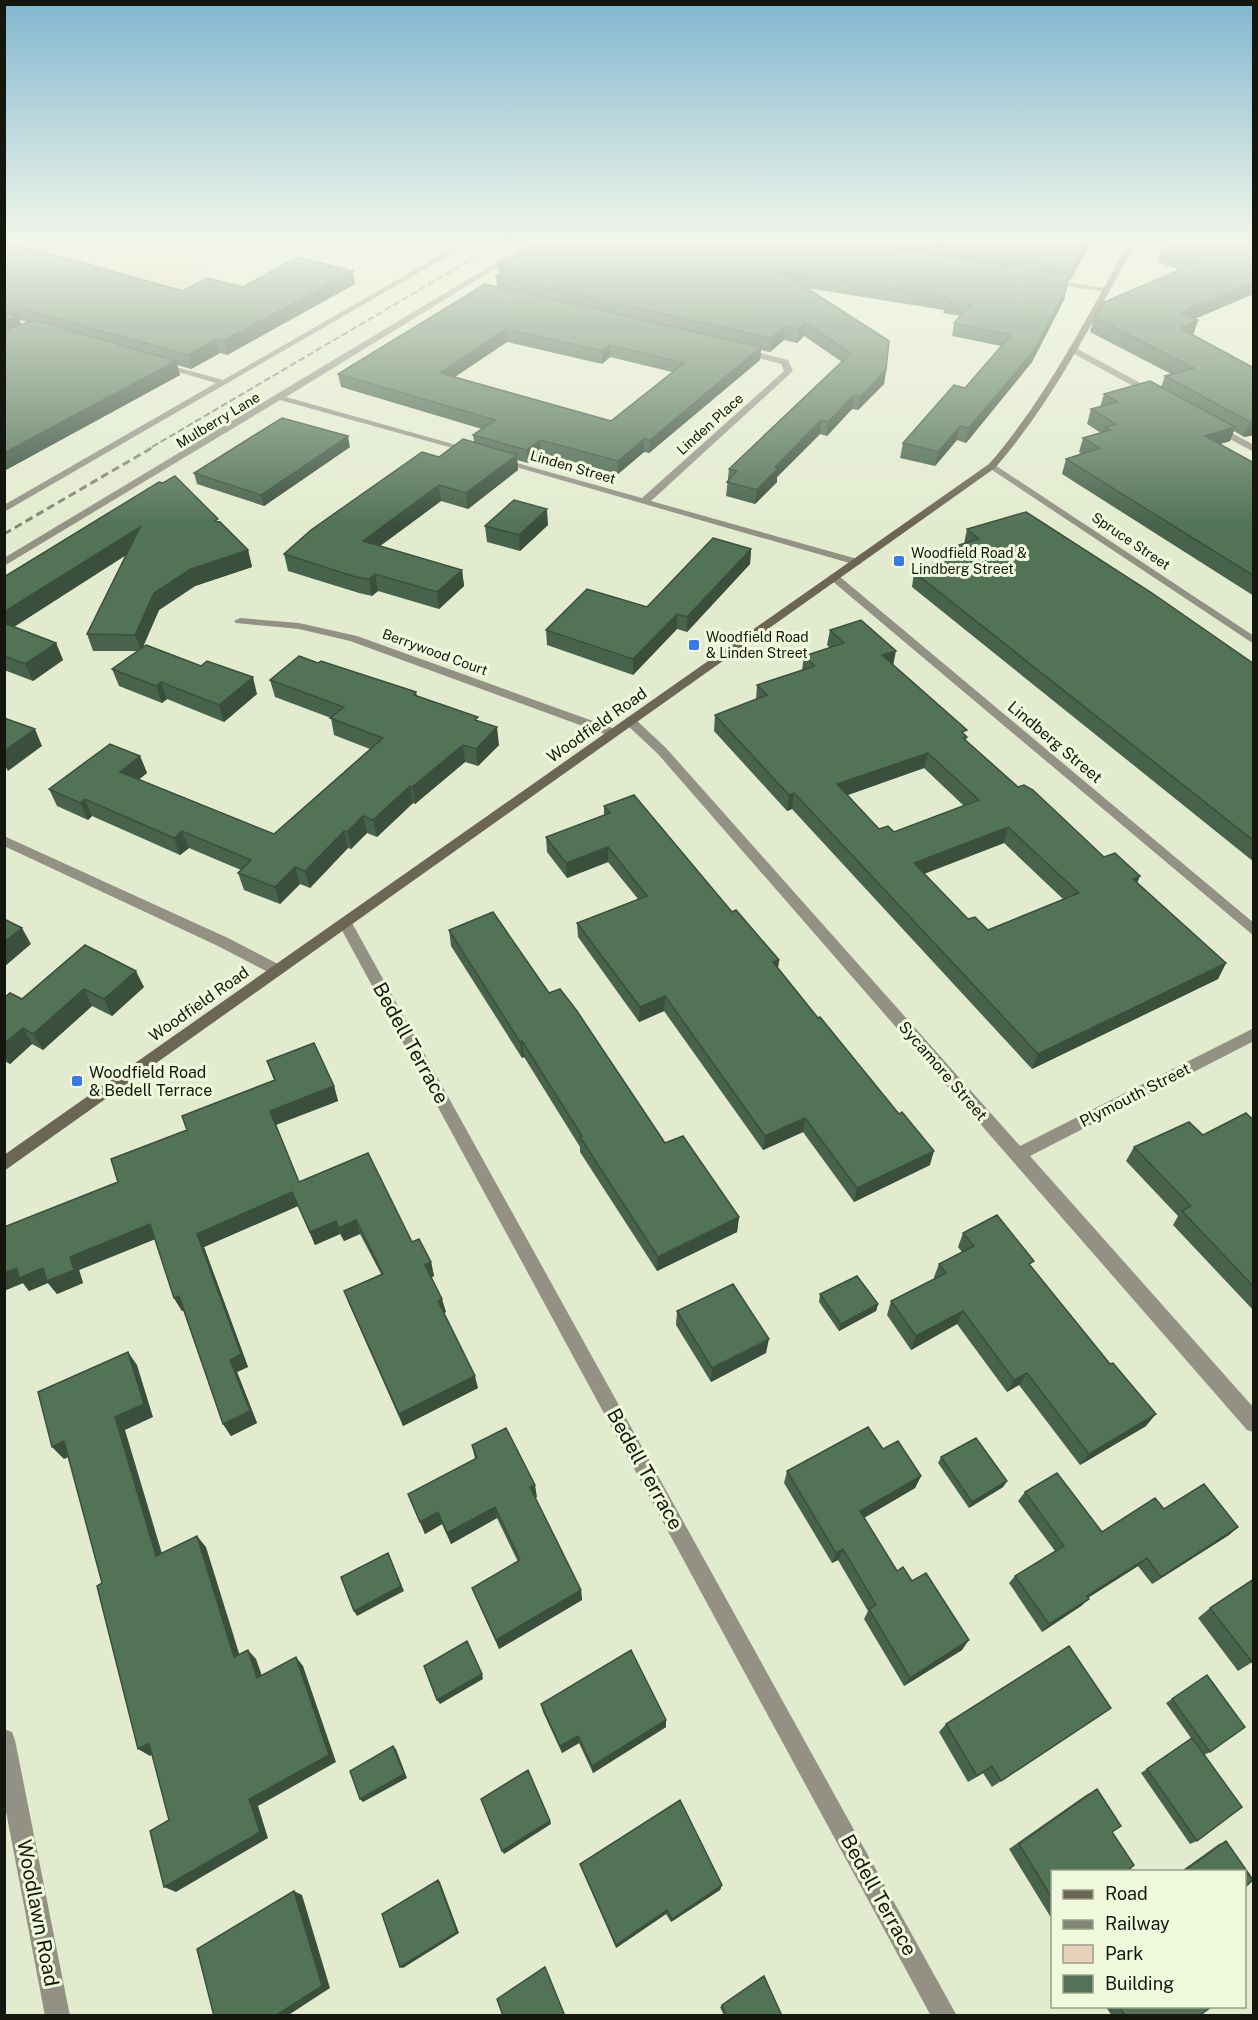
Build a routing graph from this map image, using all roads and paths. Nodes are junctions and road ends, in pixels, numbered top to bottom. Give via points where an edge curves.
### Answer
1 (304, 336) edge
2 (382, 336) edge
3 (1079, 336) edge
4 (727, 347) edge
5 (1072, 349) junction
6 (147, 360) edge
7 (224, 382) junction
8 (281, 398) junction
9 (1163, 399) edge
10 (1203, 421) edge
11 (1254, 449) edge
12 (992, 466) junction
13 (644, 502) junction
14 (4, 509) edge
15 (857, 562) junction
16 (4, 563) edge
17 (835, 578) junction
18 (240, 621) dead end
19 (1254, 641) edge
20 (630, 721) junction
21 (614, 733) junction
22 (4, 840) edge
23 (345, 923) junction
24 (1254, 931) edge
25 (277, 970) junction
26 (1254, 1034) edge
27 (1017, 1155) junction
28 (4, 1164) edge
29 (1254, 1423) edge
30 (4, 1740) edge
31 (58, 2016) edge
32 (945, 2016) edge

1 - 7 street
2 - 8 street, Mulberry Lane
3 - 5 main road, Woodfield Road
4 - 13 street, Linden Place via 773,358 788,365 789,371
5 - 9 street
5 - 12 main road, Woodfield Road via 1039,409
6 - 7 street
7 - 14 street
8 - 13 street, Linden Street
8 - 16 street, Mulberry Lane
10 - 11 street
12 - 15 main road, Woodfield Road
12 - 19 street, Spruce Street
13 - 15 street, Linden Street
15 - 17 main road, Woodfield Road
17 - 20 main road, Woodfield Road
17 - 24 street, Lindberg Street
18 - 21 street, Berrywood Court via 299,626 352,638
20 - 21 main road, Woodfield Road
20 - 27 street, Sycamore Street via 677,768
21 - 23 main road, Woodfield Road
22 - 25 street
23 - 25 main road, Woodfield Road
23 - 32 street, Bedell Terrace
25 - 28 main road, Woodfield Road
26 - 27 street, Plymouth Street
27 - 29 street, Sycamore Street
30 - 31 street, Woodlawn Road

